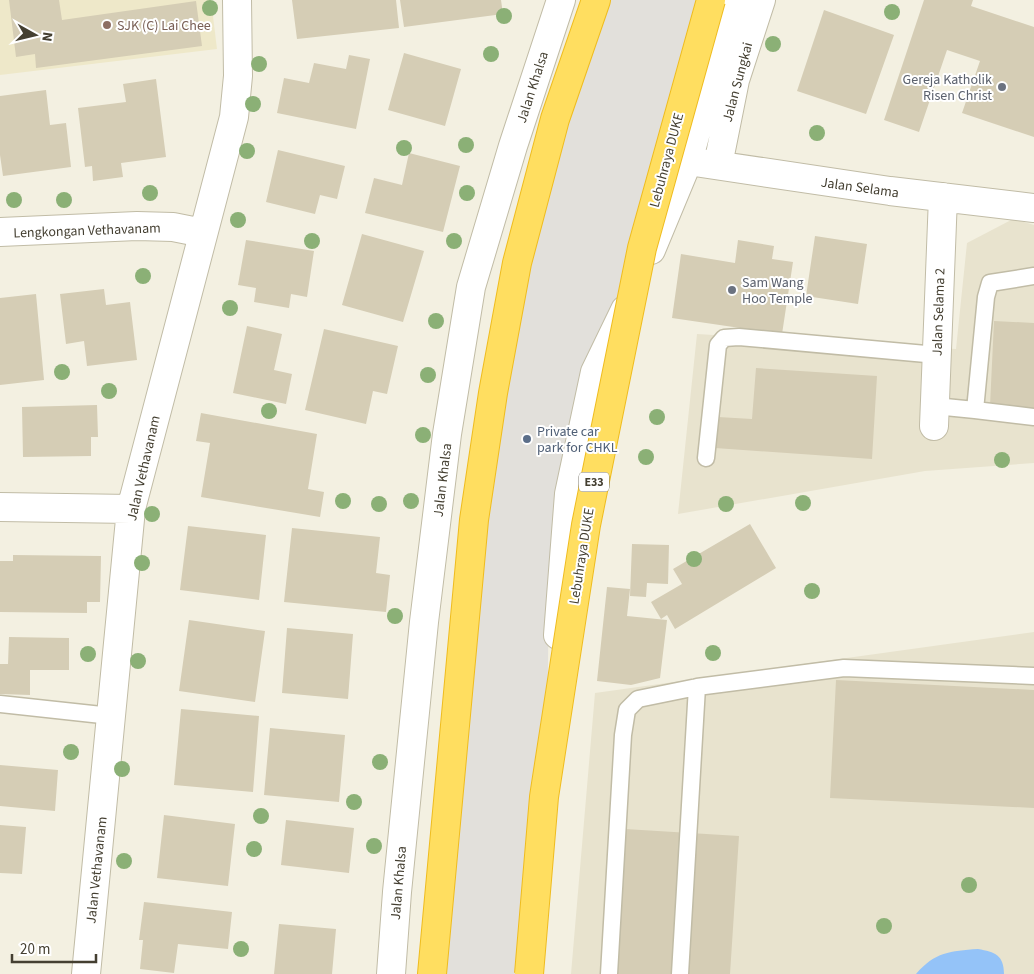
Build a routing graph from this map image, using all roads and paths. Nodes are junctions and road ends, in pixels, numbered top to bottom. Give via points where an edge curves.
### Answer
1 (237, 0) edge
2 (560, 0) edge
3 (596, 0) edge
4 (711, 0) edge
5 (733, 0) edge
6 (761, 0) edge
7 (688, 161) junction
8 (718, 165) junction
9 (942, 197) junction
10 (1034, 208) edge
11 (0, 232) edge
12 (203, 233) junction
13 (1034, 276) edge
14 (937, 355) junction
15 (975, 410) junction
16 (934, 416) joint
17 (1034, 417) edge
18 (706, 458) dead end
19 (0, 507) edge
20 (131, 509) junction
21 (1034, 676) edge
22 (697, 688) junction
23 (0, 704) edge
24 (111, 716) junction
25 (86, 974) edge
26 (390, 974) edge
27 (432, 974) edge
28 (529, 974) edge
29 (543, 974) edge
30 (609, 974) edge
31 (680, 974) edge

1 - 12 street, Jalan Vethavanam via 238,76 234,117
2 - 26 street, Jalan Khalsa via 471,287 447,434 424,622
3 - 27 highway via 555,119 520,254 493,393 474,520
4 - 28 highway, Lebuhraya DUKE / E33, bridge via 642,248 586,525 544,797
5 - 7 street
6 - 8 street, Jalan Sungkai via 735,80
7 - 8 street, Jalan Selama
7 - 29 street via 636,288 595,372 570,494 550,736
8 - 9 street, Jalan Selama
9 - 10 street, Jalan Selama
9 - 14 street, Jalan Selama 2
11 - 12 street, Lengkongan Vethavanam via 137,226 173,227
12 - 20 street, Jalan Vethavanam
13 - 15 lane via 990,283
14 - 16 street, Jalan Selama 2
14 - 18 lane via 724,338 718,346
15 - 16 lane
15 - 17 lane
19 - 20 street
20 - 24 street, Jalan Vethavanam
21 - 22 lane via 844,668
22 - 30 lane via 638,699 627,710
22 - 31 lane
23 - 24 lane
24 - 25 street, Jalan Vethavanam

